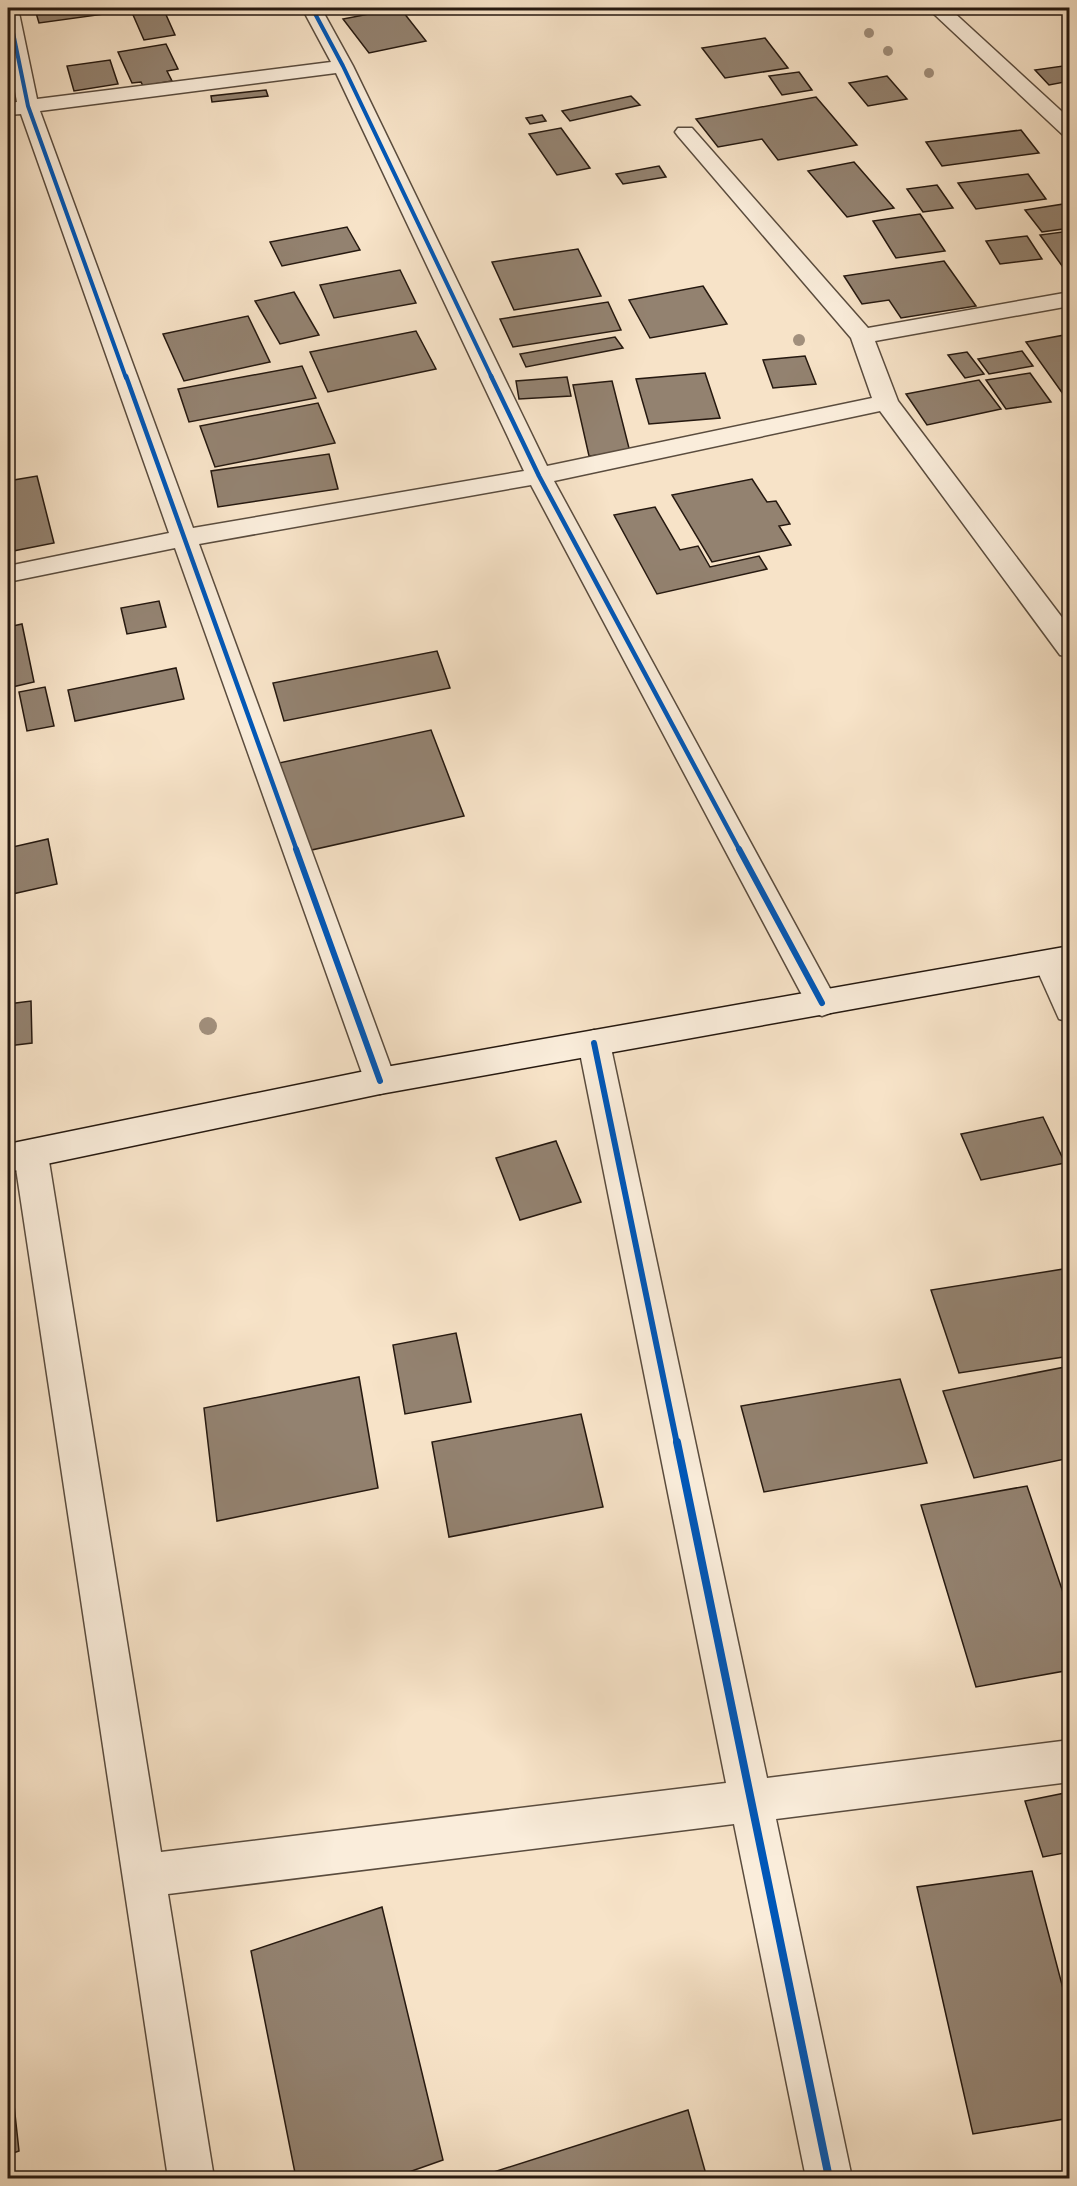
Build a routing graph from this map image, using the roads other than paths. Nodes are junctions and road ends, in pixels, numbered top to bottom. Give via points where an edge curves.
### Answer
1 (8, 8) edge
2 (312, 8) edge
3 (942, 11) dead end
4 (343, 66) junction
5 (18, 108) edge
6 (685, 132) dead end
7 (1070, 132) edge
8 (1070, 299) edge
9 (862, 336) junction
10 (886, 402) junction
11 (538, 476) junction
12 (184, 538) junction
13 (8, 574) edge
14 (1070, 648) edge
15 (1060, 960) edge
16 (822, 1003) junction
17 (1070, 1010) edge
18 (594, 1043) junction
19 (380, 1081) junction
20 (19, 1157) edge
21 (1070, 1761) edge
22 (752, 1801) junction
23 (143, 1876) junction
24 (191, 2178) edge
25 (829, 2178) edge

1 - 5 street
2 - 4 street
3 - 7 street
4 - 5 street
4 - 11 street
5 - 12 street
6 - 9 street
8 - 9 street
9 - 10 street
10 - 11 street
10 - 14 street
11 - 12 street
11 - 16 street
12 - 13 street
12 - 19 street
15 - 16 street
15 - 17 street
16 - 18 street
18 - 19 street
18 - 22 street
19 - 20 street
20 - 23 street
21 - 22 street
22 - 23 street
22 - 25 street
23 - 24 street

